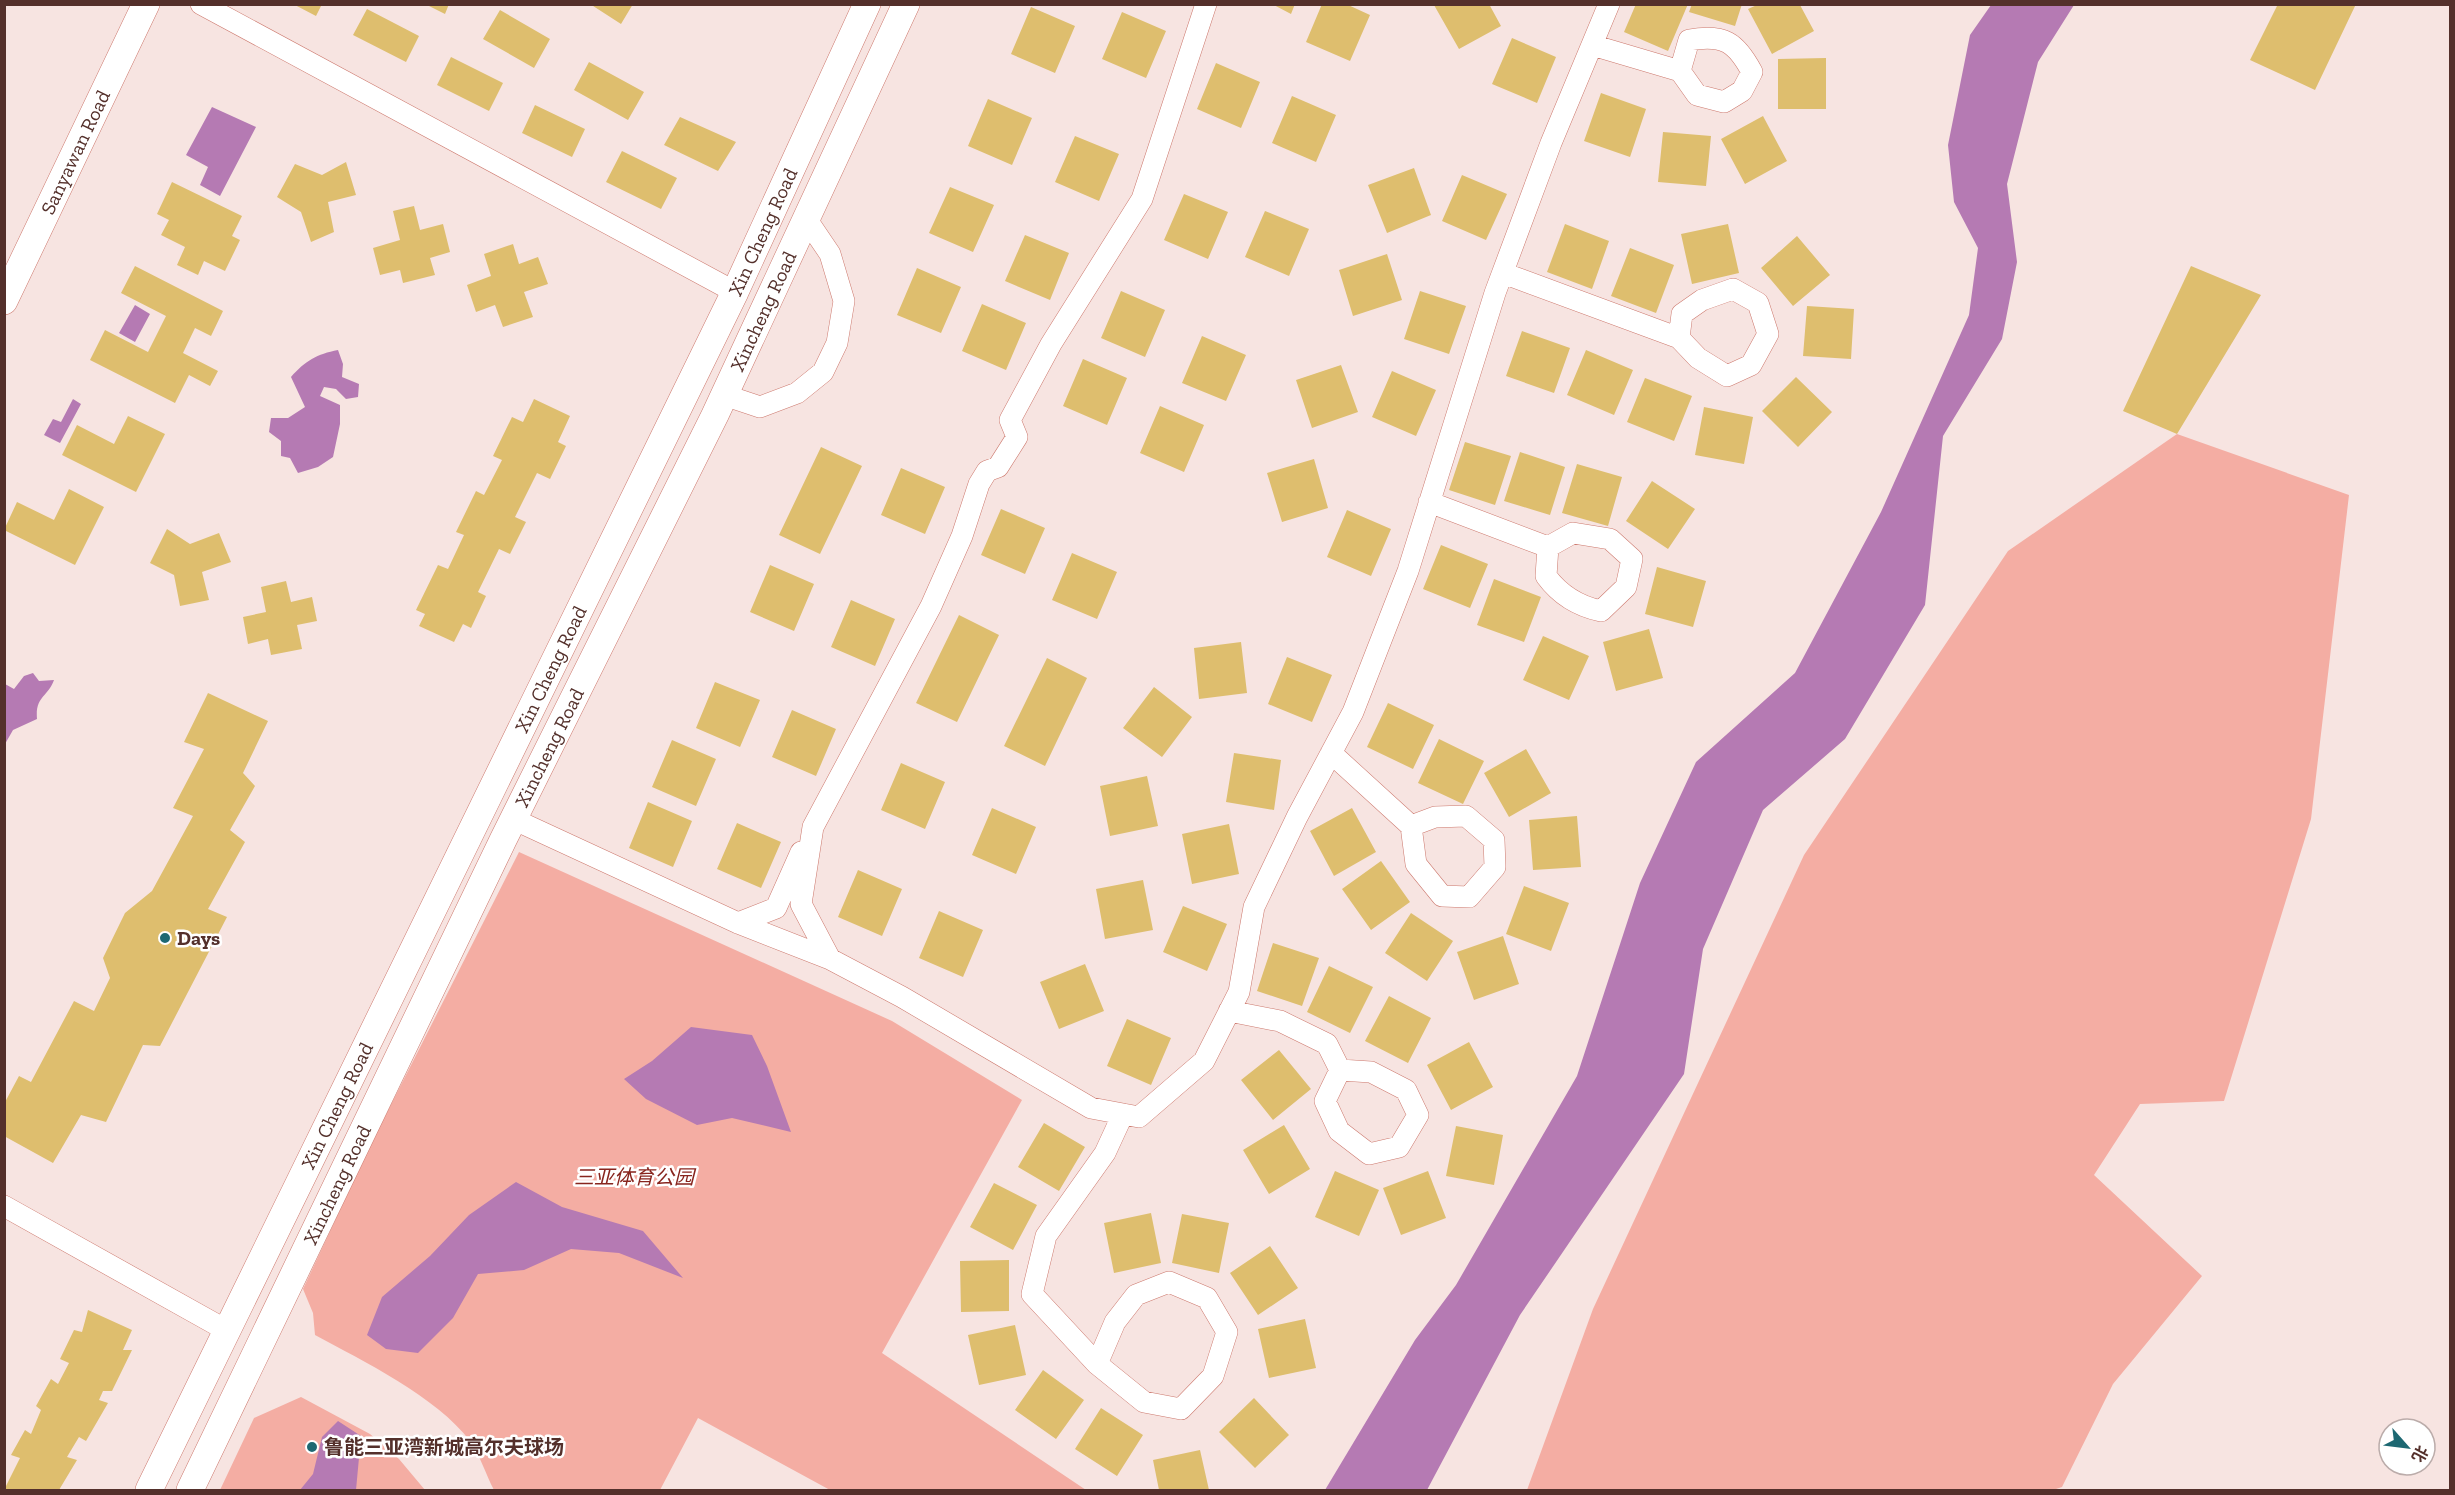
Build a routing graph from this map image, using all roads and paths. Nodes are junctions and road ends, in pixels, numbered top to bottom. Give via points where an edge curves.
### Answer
1 (146, 4) edge
2 (201, 4) edge
3 (867, 4) edge
4 (906, 4) edge
5 (1206, 4) edge
6 (1609, 4) edge
7 (1592, 45) junction
8 (1680, 71) dead end
9 (807, 220) junction
10 (1503, 273) junction
11 (735, 292) junction
12 (4, 301) edge
13 (1679, 338) junction
14 (724, 395) junction
15 (1429, 502) junction
16 (1548, 547) dead end
17 (1331, 753) junction
18 (513, 819) junction
19 (1411, 826) junction
20 (813, 827) junction
21 (738, 923) junction
22 (830, 959) junction
23 (1229, 1011) junction
24 (1340, 1070) junction
25 (1123, 1114) junction
26 (4, 1206) edge
27 (226, 1329) junction
28 (1097, 1364) junction
29 (149, 1491) edge
30 (190, 1491) edge

1 - 12 main road, Sanyawan Road
2 - 11 street
3 - 11 main road, Xin Cheng Road
4 - 9 main road, Xincheng Road
5 - 20 street via 1142,199 1051,344 1010,420 1017,437 998,467 987,471 979,484 962,536 931,606
6 - 7 street
7 - 8 street
7 - 10 street
9 - 14 main road, Xincheng Road
9 - 14 street via 830,254 844,301 837,343 823,372 797,393 760,407
10 - 13 street
10 - 15 street
11 - 27 main road, Xin Cheng Road
13 - 13 street via 1698,358 1727,376 1751,365 1768,334 1758,303 1733,289 1702,300 1682,314
14 - 18 main road, Xincheng Road
15 - 16 street
15 - 17 street via 1408,571 1353,712
17 - 19 street
17 - 23 street via 1254,907 1239,992
18 - 21 street
18 - 30 main road, Xincheng Road
19 - 19 street via 1416,864 1442,896 1469,897 1495,867 1494,840 1467,816 1435,817
20 - 21 street via 776,908
20 - 22 street via 801,904
21 - 22 street
22 - 25 street via 1091,1108
23 - 24 street via 1280,1021 1327,1044
23 - 25 street via 1204,1061 1139,1117
24 - 24 street via 1325,1101 1339,1131 1369,1154 1399,1147 1418,1115 1406,1090 1371,1072
25 - 28 street via 1105,1153 1046,1236 1032,1294
26 - 27 street
27 - 29 main road
28 - 28 street via 1144,1402 1181,1409 1213,1376 1227,1332 1207,1298 1169,1282 1136,1295 1114,1322

